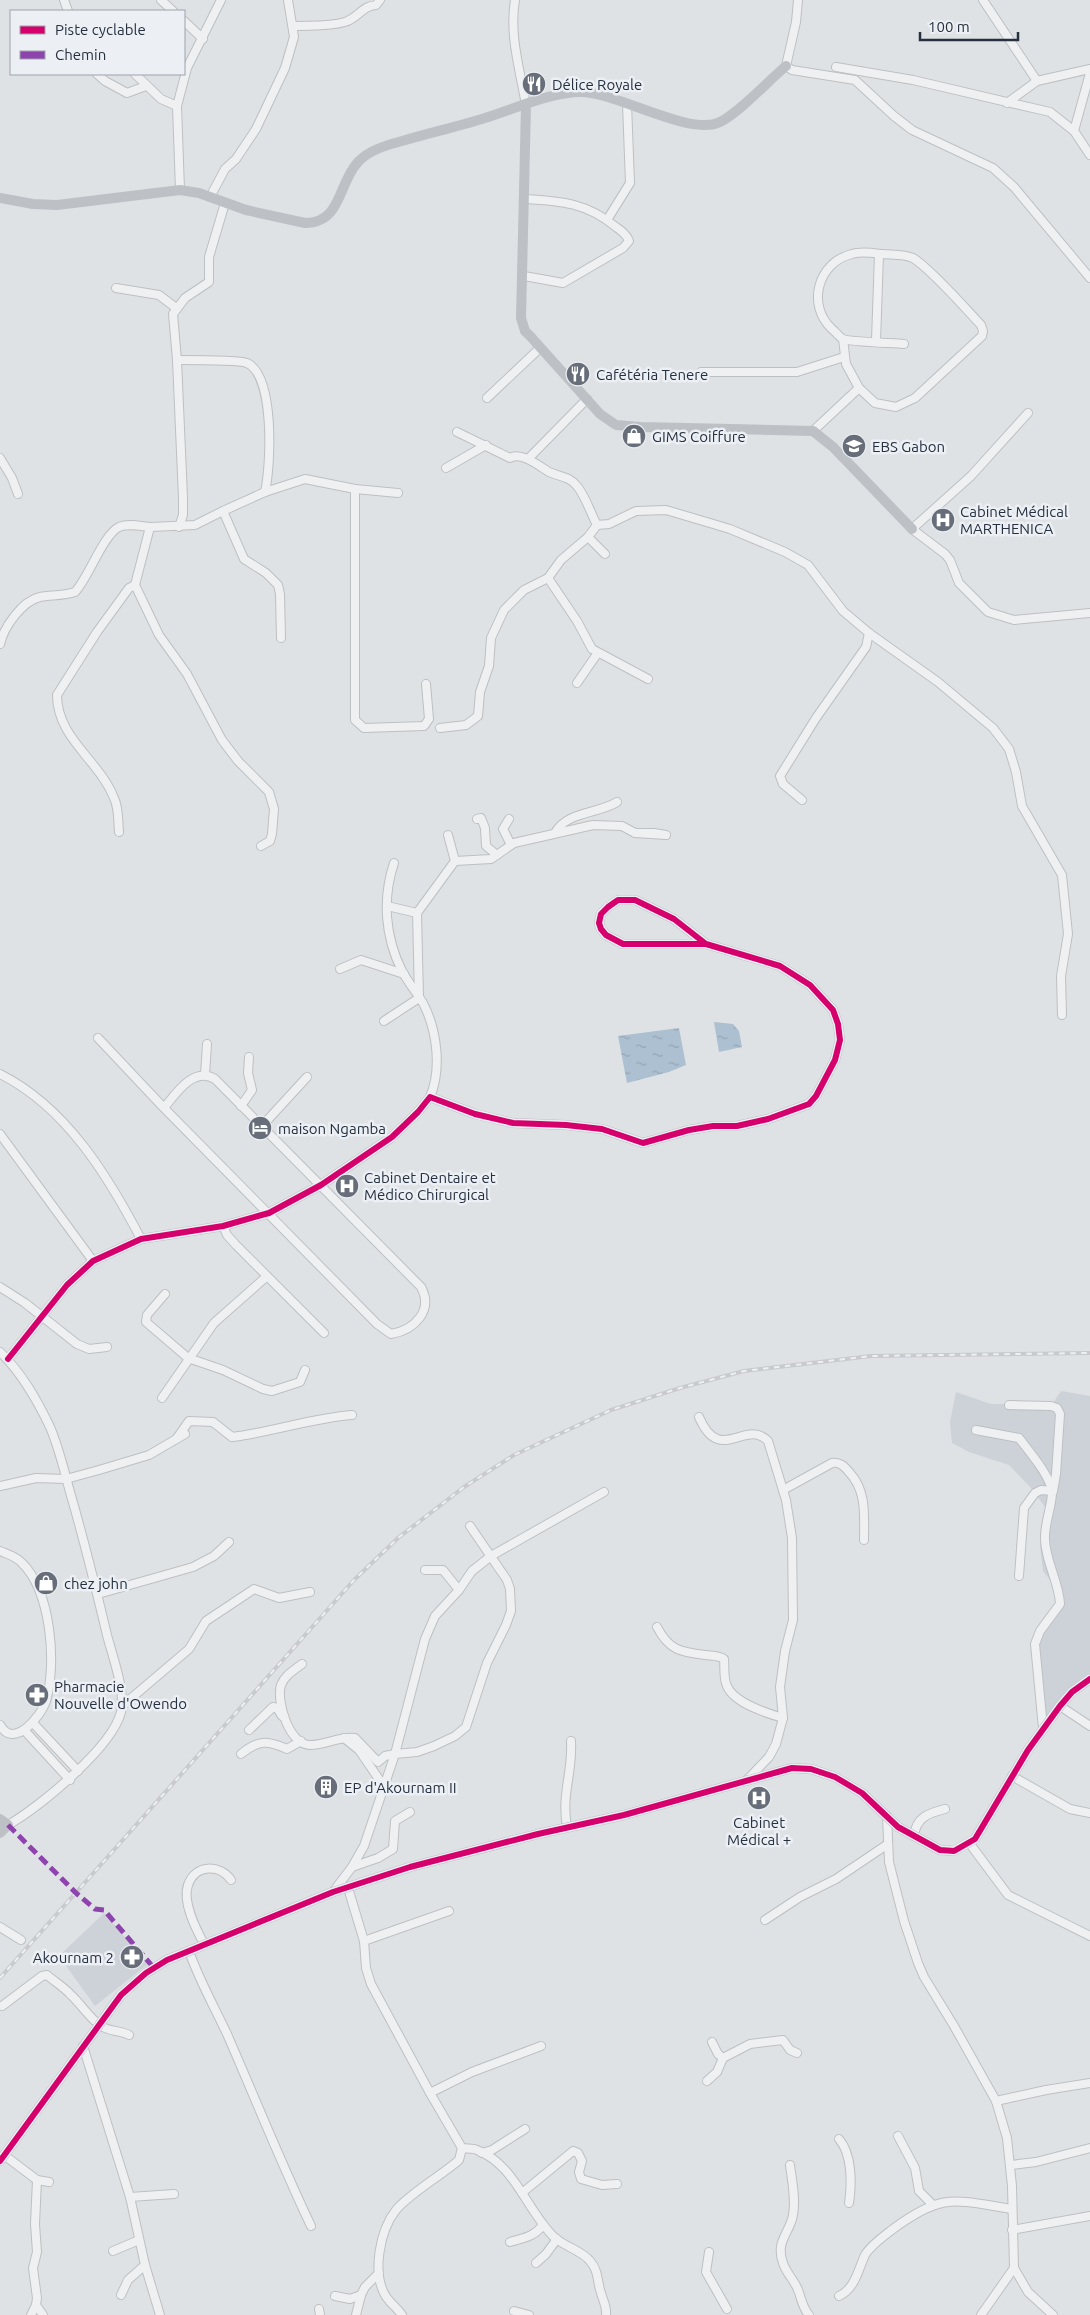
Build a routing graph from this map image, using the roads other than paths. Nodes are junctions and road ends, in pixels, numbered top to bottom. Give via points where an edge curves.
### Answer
1 (64, 0) edge
2 (161, 0) edge
3 (221, 0) edge
4 (288, 0) edge
5 (380, 0) edge
6 (515, 0) edge
7 (798, 0) edge
8 (983, 0) edge
9 (70, 10) edge
10 (172, 10) edge
11 (185, 22) edge
12 (293, 26) junction
13 (203, 39) junction
14 (786, 66) junction
15 (185, 67) edge
16 (836, 67) dead end
17 (1090, 71) edge
18 (98, 75) edge
19 (136, 75) edge
20 (183, 75) edge
21 (1037, 81) junction
22 (146, 86) junction
23 (1007, 103) junction
24 (627, 104) junction
25 (526, 105) junction
26 (177, 106) junction
27 (1074, 131) junction
28 (1090, 155) edge
29 (180, 190) junction
30 (210, 197) junction
31 (0, 198) edge
32 (525, 199) junction
33 (225, 203) junction
34 (607, 220) junction
35 (879, 254) junction
36 (524, 276) junction
37 (1090, 278) edge
38 (116, 288) dead end
39 (176, 308) junction
40 (843, 339) junction
41 (876, 342) junction
42 (904, 344) dead end
43 (540, 348) junction
44 (844, 357) junction
45 (177, 360) junction
46 (701, 372) dead end
47 (859, 388) junction
48 (486, 398) dead end
49 (587, 399) junction
50 (1028, 413) dead end
51 (813, 431) junction
52 (457, 432) dead end
53 (486, 445) junction
54 (0, 458) edge
55 (528, 459) junction
56 (446, 468) dead end
57 (355, 489) junction
58 (265, 492) junction
59 (398, 493) dead end
60 (18, 494) dead end
61 (223, 511) junction
62 (597, 524) junction
63 (179, 527) junction
64 (150, 528) junction
65 (912, 529) junction
66 (588, 537) junction
67 (605, 554) dead end
68 (548, 578) junction
69 (135, 585) junction
70 (1090, 613) edge
71 (869, 634) junction
72 (281, 638) dead end
73 (0, 644) edge
74 (597, 654) junction
75 (648, 680) dead end
76 (577, 683) dead end
77 (426, 684) dead end
78 (440, 728) dead end
79 (802, 800) dead end
80 (617, 802) dead end
81 (476, 819) dead end
82 (509, 819) dead end
83 (119, 832) dead end
84 (555, 833) junction
85 (635, 833) dead end
86 (448, 835) dead end
87 (511, 845) junction
88 (261, 846) dead end
89 (497, 855) junction
90 (455, 861) junction
91 (394, 863) dead end
92 (387, 906) junction
93 (417, 913) junction
94 (706, 944) junction
95 (340, 969) dead end
96 (404, 974) junction
97 (419, 998) junction
98 (1062, 1015) dead end
99 (384, 1021) dead end
100 (98, 1038) dead end
101 (207, 1044) dead end
102 (249, 1057) dead end
103 (0, 1074) edge
104 (206, 1075) junction
105 (308, 1077) dead end
106 (430, 1097) junction
107 (241, 1106) junction
108 (164, 1108) junction
109 (262, 1126) junction
110 (0, 1134) edge
111 (321, 1185) junction
112 (270, 1213) junction
113 (223, 1226) junction
114 (140, 1239) junction
115 (93, 1261) junction
116 (266, 1277) junction
117 (0, 1287) edge
118 (165, 1294) dead end
119 (42, 1317) junction
120 (324, 1333) dead end
121 (107, 1347) dead end
122 (0, 1352) edge
123 (188, 1358) junction
124 (8, 1359) junction
125 (305, 1370) dead end
126 (162, 1398) dead end
127 (1009, 1405) dead end
128 (352, 1415) dead end
129 (699, 1417) dead end
130 (976, 1430) dead end
131 (185, 1434) dead end
132 (177, 1438) junction
133 (66, 1479) junction
134 (0, 1486) edge
135 (783, 1490) junction
136 (1052, 1491) junction
137 (604, 1492) dead end
138 (470, 1526) dead end
139 (864, 1540) dead end
140 (229, 1542) dead end
141 (0, 1552) edge
142 (491, 1556) junction
143 (425, 1570) dead end
144 (1020, 1576) dead end
145 (459, 1590) junction
146 (310, 1592) dead end
147 (98, 1594) junction
148 (657, 1627) dead end
149 (302, 1664) dead end
150 (1090, 1679) edge
151 (122, 1706) junction
152 (1060, 1706) junction
153 (283, 1718) junction
154 (783, 1718) junction
155 (33, 1723) junction
156 (0, 1725) edge
157 (1090, 1726) edge
158 (1043, 1728) junction
159 (24, 1730) junction
160 (249, 1730) dead end
161 (344, 1738) junction
162 (301, 1741) junction
163 (571, 1741) dead end
164 (240, 1754) dead end
165 (395, 1754) junction
166 (78, 1771) junction
167 (1012, 1776) junction
168 (70, 1780) junction
169 (746, 1781) junction
170 (385, 1788) junction
171 (945, 1809) dead end
172 (410, 1812) dead end
173 (1090, 1813) edge
174 (887, 1816) junction
175 (4, 1822) edge
176 (568, 1827) junction
177 (0, 1833) edge
178 (914, 1836) junction
179 (888, 1844) junction
180 (970, 1844) junction
181 (352, 1867) junction
182 (231, 1880) dead end
183 (348, 1888) junction
184 (333, 1892) junction
185 (449, 1911) dead end
186 (765, 1920) dead end
187 (0, 1927) edge
188 (1090, 1936) edge
189 (21, 1940) dead end
190 (364, 1940) junction
191 (204, 1944) junction
192 (188, 1951) junction
193 (2, 2006) dead end
194 (100, 2025) junction
195 (129, 2035) dead end
196 (712, 2042) dead end
197 (83, 2046) junction
198 (541, 2046) dead end
199 (797, 2053) dead end
200 (723, 2058) junction
201 (707, 2081) dead end
202 (1090, 2083) edge
203 (430, 2093) junction
204 (996, 2102) junction
205 (525, 2130) dead end
206 (898, 2136) dead end
207 (840, 2139) dead end
208 (462, 2148) junction
209 (1090, 2148) edge
210 (482, 2153) junction
211 (2, 2158) edge
212 (790, 2165) dead end
213 (1011, 2165) junction
214 (38, 2180) junction
215 (49, 2182) dead end
216 (618, 2184) dead end
217 (522, 2193) junction
218 (174, 2194) dead end
219 (130, 2197) junction
220 (850, 2203) dead end
221 (933, 2204) junction
222 (1012, 2209) junction
223 (1090, 2216) edge
224 (543, 2225) junction
225 (312, 2226) dead end
226 (1012, 2230) junction
227 (557, 2239) junction
228 (139, 2240) junction
229 (510, 2242) dead end
230 (113, 2251) dead end
231 (709, 2252) dead end
232 (536, 2263) dead end
233 (145, 2265) junction
234 (1014, 2268) junction
235 (380, 2273) junction
236 (122, 2295) dead end
237 (361, 2295) junction
238 (335, 2296) dead end
239 (839, 2296) dead end
240 (36, 2306) junction
241 (727, 2309) dead end
242 (514, 2311) dead end
243 (804, 2313) edge
244 (32, 2315) edge
245 (43, 2315) edge
246 (160, 2315) edge
247 (356, 2315) edge
248 (402, 2315) edge
249 (529, 2315) edge
250 (606, 2315) edge
251 (981, 2315) edge
252 (1053, 2315) edge

1 - 9 street
2 - 10 street
3 - 13 street
4 - 12 street
5 - 12 street via 376,5 368,5 348,22
6 - 25 street via 513,35
7 - 14 street
8 - 21 street
11 - 13 street
12 - 30 street via 291,52 274,95 256,129 236,159 225,169
13 - 15 street
14 - 24 street via 728,116 713,124 685,122
14 - 37 street via 792,70 855,80 912,130 993,168 1014,187
16 - 23 street via 913,80
17 - 21 street
17 - 27 street
18 - 22 street via 127,93
19 - 22 street
20 - 26 street
21 - 23 street
22 - 26 street via 161,99
23 - 27 street via 1050,112
24 - 25 street via 580,92
24 - 34 street via 630,183
25 - 32 street
25 - 33 street via 373,151 354,167 333,209 320,221 305,223
26 - 29 street
27 - 28 street
29 - 30 street
29 - 31 street via 57,204 33,204
30 - 33 street
32 - 34 street via 580,205
32 - 36 street
33 - 39 street via 209,257 209,282
34 - 36 street via 629,238 623,248 563,284
35 - 40 street via 851,254 833,265 822,278 818,295 819,313
35 - 41 street
35 - 47 street via 911,257 918,262 980,325 983,334 915,398 902,406 875,403
36 - 43 street via 521,318 526,331
38 - 39 street via 159,295
39 - 45 street via 172,322
40 - 41 street
40 - 44 street
41 - 42 street
43 - 48 street
43 - 49 street
44 - 46 street via 797,372
44 - 47 street
45 - 58 street via 244,362 257,372 266,393 268,451
45 - 63 street via 183,498
47 - 51 street
49 - 51 street via 608,420 624,426
49 - 55 street
50 - 65 street via 971,476
51 - 65 street via 821,435
52 - 53 street
53 - 55 street via 511,458
53 - 56 street
54 - 60 street
55 - 62 street via 550,472 569,478 582,494
57 - 58 street via 305,479
57 - 59 street
57 - 77 street via 354,720 364,728 424,726 429,720
58 - 61 street
61 - 63 street via 195,525
61 - 72 street via 244,559 266,572 278,585
62 - 66 street
62 - 71 street via 609,524 636,511 666,510 750,537 808,565 835,603
63 - 64 street
64 - 69 street
64 - 73 street via 118,527 75,592 38,597 28,603 3,633
65 - 70 street via 950,560 959,584 988,612 1014,620
66 - 67 street
66 - 68 street
68 - 74 street via 577,621 587,644
68 - 78 street via 524,590 498,619 491,638 489,666 480,692 478,716 466,725
69 - 83 street via 129,588 97,632 57,695 62,724 115,799
69 - 88 street via 159,635 188,674 222,740 269,792 274,809 272,834 270,841
71 - 79 street via 866,647 780,776 783,784
71 - 98 street via 971,709 1009,749 1022,806 1062,875 1068,934 1062,976
74 - 75 street
74 - 76 street
80 - 84 street via 571,818
81 - 89 street via 481,818 485,828 486,846
82 - 87 street via 504,830
84 - 85 street via 593,825 622,826
84 - 87 street
86 - 90 street
87 - 89 street
89 - 90 street via 491,859
90 - 93 street
91 - 92 street via 389,878
92 - 93 street
92 - 96 street via 387,925
93 - 97 street
94 - 94 street via 623,944 601,929 601,914 618,900 635,900 674,919
94 - 106 street via 780,966 810,985 833,1010 840,1040 835,1060 809,1104 768,1119 737,1126 689,1130 643,1143 602,1129 513,1123 475,1114
95 - 96 street via 361,960
96 - 97 street
97 - 99 street
97 - 106 street via 430,1023 436,1057 435,1085
100 - 108 street
101 - 104 street
102 - 107 street via 252,1090
103 - 114 street via 48,1109 73,1135 102,1171
104 - 107 street via 215,1079
104 - 108 street via 199,1075 182,1086
105 - 109 street
106 - 111 street via 392,1137
107 - 109 street
108 - 112 street
109 - 111 street
110 - 115 street
111 - 112 street
111 - 112 street via 421,1287 427,1306 407,1329 391,1334 377,1324
112 - 113 street
113 - 114 street
113 - 116 street
114 - 115 street
115 - 119 street via 67,1285
116 - 120 street
116 - 123 street via 214,1323
117 - 119 street
118 - 123 street via 147,1315 146,1322
119 - 121 street via 77,1344 88,1349
119 - 124 street
122 - 124 street
123 - 125 street via 267,1390 300,1382
123 - 126 street
124 - 133 street via 41,1408
127 - 136 street via 1052,1406 1060,1414
128 - 132 street via 232,1437 213,1422 189,1421
129 - 135 street via 706,1433 713,1438 730,1441 753,1433 761,1435 770,1445
130 - 136 street via 1019,1438 1045,1475
131 - 132 street
132 - 133 street via 148,1455
133 - 134 street via 36,1478
133 - 147 street
135 - 139 street via 832,1463 842,1465 860,1485 864,1500
135 - 154 street via 792,1538 793,1620 780,1688
136 - 144 street via 1035,1493 1024,1508
136 - 158 street via 1045,1539 1060,1604 1040,1631 1035,1644
137 - 142 street
138 - 142 street
140 - 147 street via 214,1556 193,1567
141 - 155 street via 21,1562 37,1585 48,1624 50,1681 46,1701
142 - 145 street via 472,1571
142 - 165 street via 507,1580 511,1611 484,1670 470,1718 466,1726 446,1741 416,1752
143 - 145 street via 443,1570
145 - 165 street via 435,1616 428,1633
146 - 151 street via 279,1598 254,1589 242,1596 206,1621 189,1649
147 - 151 street
148 - 154 street via 662,1638 672,1647 724,1659 725,1680 730,1692 761,1711
149 - 153 street via 286,1676 282,1684
150 - 152 street
151 - 166 street via 108,1736
152 - 157 street
152 - 158 street
153 - 160 street via 273,1707
153 - 162 street
154 - 169 street via 769,1757
155 - 159 street
155 - 166 street
156 - 159 street via 2,1730 12,1734
158 - 167 street
159 - 168 street
161 - 162 street via 311,1745
161 - 165 street via 356,1738 378,1762
161 - 170 street via 359,1750
162 - 164 street via 287,1748 256,1743
163 - 176 street via 571,1766 564,1802
165 - 170 street
166 - 168 street
167 - 173 street via 1070,1809
167 - 180 street
168 - 175 street
169 - 174 street via 792,1768 811,1769 850,1786
169 - 176 street
170 - 181 street via 364,1846
171 - 178 street via 927,1813 919,1821
172 - 181 street via 395,1821 393,1849 388,1854
174 - 178 street
174 - 179 street
175 - 177 street
176 - 183 street via 410,1867
178 - 180 street via 948,1852
179 - 186 street
179 - 204 street via 898,1900 924,1977
180 - 188 street via 1008,1895
181 - 184 street
182 - 191 street via 218,1869 207,1868 194,1874 188,1885 192,1917
183 - 184 street
183 - 190 street
184 - 191 street
185 - 190 street
187 - 189 street
190 - 203 street via 371,1984
191 - 192 street
192 - 194 street via 167,1960 134,1982
192 - 225 street
193 - 194 street via 47,1975 72,1995 84,2012
194 - 195 street via 109,2031
194 - 197 street
196 - 200 street
197 - 211 street
197 - 219 street
198 - 203 street via 472,2072
199 - 200 street via 790,2050 783,2040 778,2040 750,2044
200 - 201 street via 718,2072
202 - 204 street
203 - 208 street
204 - 213 street via 1005,2126
205 - 210 street
206 - 221 street via 915,2168 919,2191
207 - 220 street via 848,2156
208 - 210 street
208 - 235 street via 459,2160 396,2210 382,2243
209 - 213 street
210 - 217 street via 498,2163
211 - 214 street
212 - 243 street via 793,2218 784,2233 780,2250 782,2263 798,2289
213 - 222 street
214 - 215 street
214 - 240 street via 37,2252 33,2268
216 - 217 street via 602,2185 581,2179 582,2161 573,2151
217 - 224 street
218 - 219 street
219 - 228 street
221 - 222 street via 956,2200
221 - 239 street via 876,2243 866,2253 851,2286
222 - 226 street
223 - 226 street
224 - 227 street
224 - 229 street via 532,2236
226 - 234 street
227 - 232 street
227 - 250 street via 590,2260 596,2269
228 - 230 street
228 - 233 street
231 - 241 street via 706,2272
233 - 236 street via 128,2280
233 - 246 street
234 - 251 street
234 - 252 street via 1028,2292
235 - 237 street
235 - 248 street via 385,2295
237 - 238 street via 350,2299
237 - 247 street
240 - 244 street
240 - 245 street
242 - 249 street

